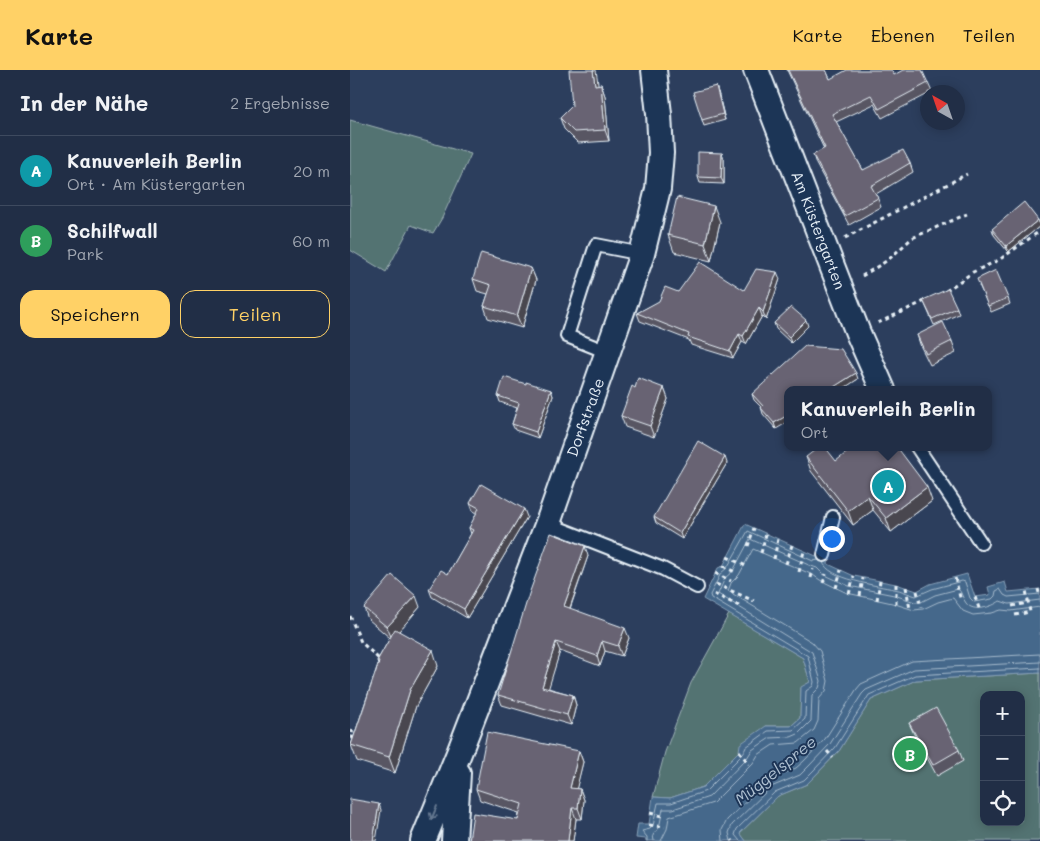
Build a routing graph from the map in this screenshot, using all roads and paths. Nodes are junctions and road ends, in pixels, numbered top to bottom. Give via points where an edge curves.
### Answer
1 (654, 70) edge
2 (756, 70) edge
3 (966, 174) dead end
4 (967, 214) dead end
5 (1040, 231) edge
6 (842, 240) dead end
7 (642, 254) junction
8 (858, 279) dead end
9 (945, 291) edge
10 (928, 300) edge
11 (875, 324) dead end
12 (607, 352) junction
13 (881, 386) edge
14 (920, 451) edge
15 (833, 518) dead end
16 (549, 520) junction
17 (754, 528) dead end
18 (766, 534) dead end
19 (778, 539) dead end
20 (981, 543) dead end
21 (792, 545) dead end
22 (748, 546) dead end
23 (804, 551) dead end
24 (761, 553) dead end
25 (824, 555) dead end
26 (727, 557) dead end
27 (774, 559) dead end
28 (786, 564) dead end
29 (723, 566) dead end
30 (746, 566) dead end
31 (841, 570) dead end
32 (735, 572) dead end
33 (798, 572) dead end
34 (715, 573) dead end
35 (854, 576) dead end
36 (864, 578) dead end
37 (955, 578) dead end
38 (731, 581) dead end
39 (880, 581) dead end
40 (711, 582) dead end
41 (896, 584) dead end
42 (906, 587) dead end
43 (836, 588) dead end
44 (702, 589) joint
45 (1038, 589) dead end
46 (1026, 590) dead end
47 (917, 591) dead end
48 (849, 594) dead end
49 (860, 596) dead end
50 (975, 597) dead end
51 (1040, 597) edge
52 (877, 600) dead end
53 (961, 601) dead end
54 (754, 602) dead end
55 (1028, 603) junction
56 (896, 604) dead end
57 (739, 606) dead end
58 (1012, 606) dead end
59 (921, 607) dead end
60 (910, 609) dead end
61 (980, 611) dead end
62 (1015, 615) dead end
63 (350, 616) edge
64 (385, 657) edge
65 (350, 731) edge
66 (350, 744) edge
67 (739, 751) dead end
68 (826, 751) dead end
69 (459, 753) junction
70 (832, 758) dead end
71 (749, 764) dead end
72 (650, 814) dead end
73 (662, 816) dead end
74 (649, 824) dead end
75 (665, 827) dead end
76 (423, 841) edge
77 (454, 841) edge

1 - 7 street, Dorfstraße via 661,153 658,189
2 - 13 street, Am Küstergarten
3 - 6 path
4 - 8 path via 912,238 888,260
5 - 9 path via 999,260 973,272
7 - 12 street, Dorfstraße
7 - 12 lane via 596,245 567,336
10 - 11 path
12 - 16 street, Dorfstraße
14 - 20 lane
15 - 25 lane
16 - 44 lane via 561,529
16 - 69 street, Dorfstraße
17 - 22 path
18 - 24 path
19 - 27 path
21 - 28 path
23 - 33 path
26 - 30 path
29 - 32 path
31 - 43 path
34 - 38 path
35 - 48 path
36 - 49 path
37 - 53 path
39 - 52 path
40 - 54 path
41 - 56 path
42 - 60 path
44 - 57 path
45 - 51 path
46 - 55 path
47 - 59 path
50 - 61 path
55 - 58 path
55 - 62 path via 1030,612
63 - 64 path via 361,642 379,659
65 - 66 path via 354,732
67 - 71 path
68 - 70 path
69 -> 76 street, Dorfstraße
69 - 77 street, Dorfstraße
72 - 73 path
74 - 75 path

